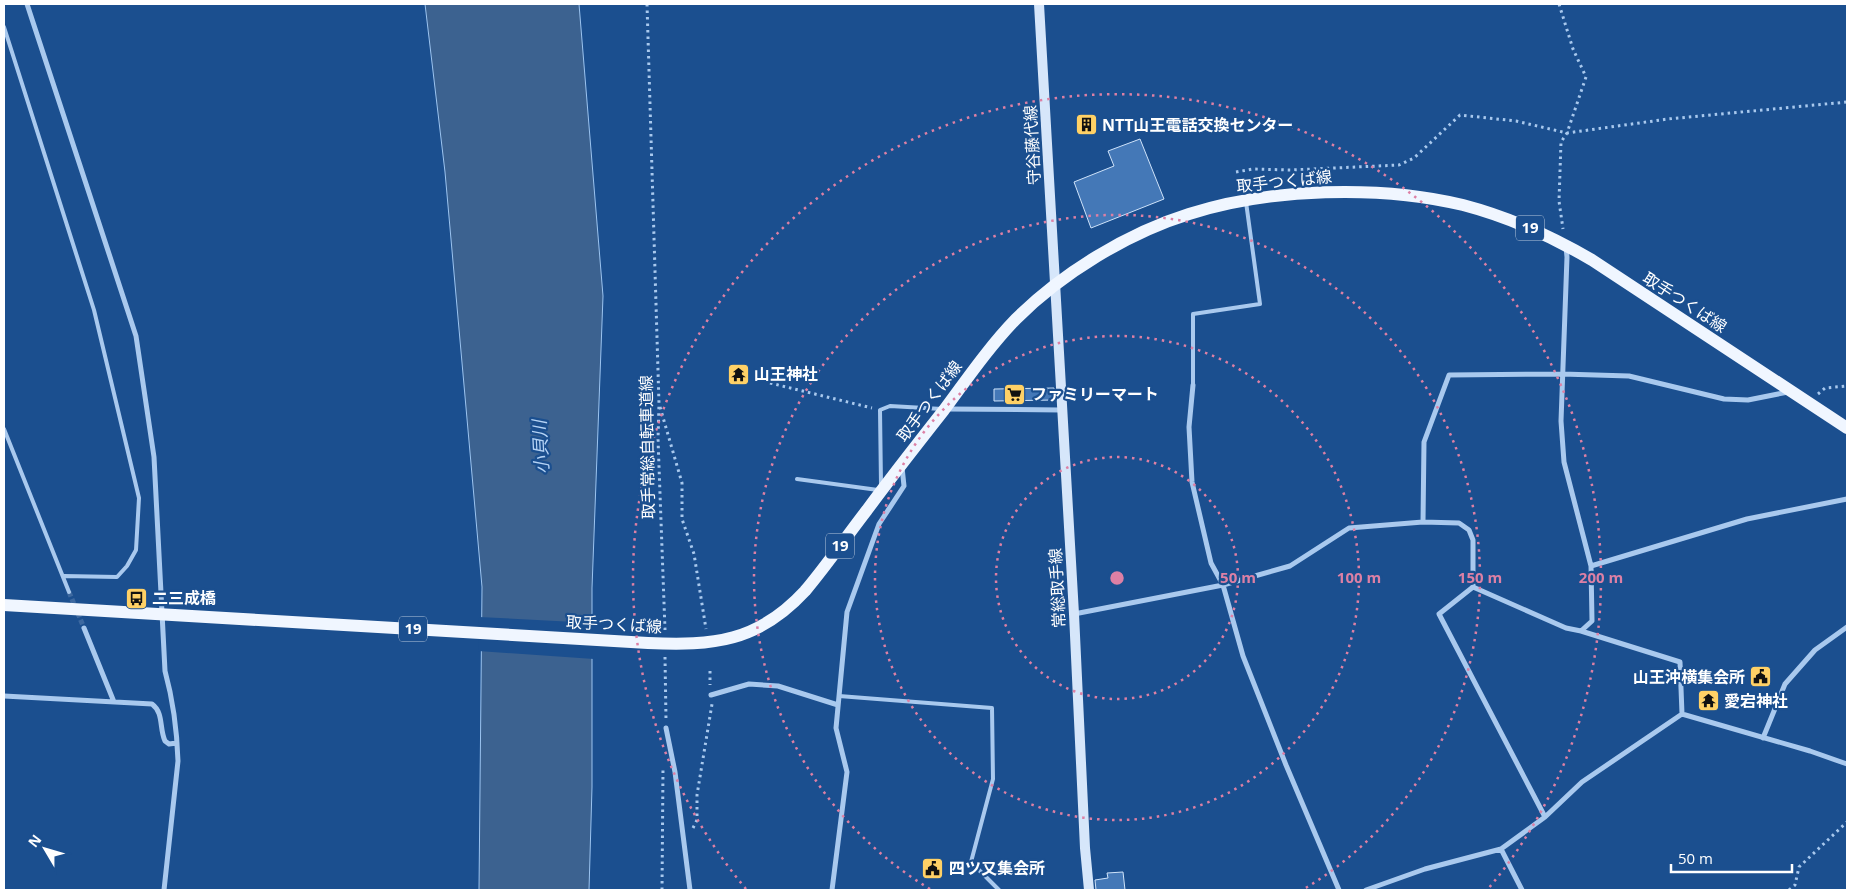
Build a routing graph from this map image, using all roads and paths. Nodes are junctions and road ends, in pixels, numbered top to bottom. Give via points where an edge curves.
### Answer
1 (27, 4) edge
2 (648, 4) edge
3 (1038, 4) edge
4 (1559, 4) edge
5 (4, 27) edge
6 (1847, 102) edge
7 (1567, 133) junction
8 (1236, 172) dead end
9 (1246, 200) junction
10 (1565, 244) junction
11 (1055, 285) junction
12 (1562, 374) junction
13 (770, 383) dead end
14 (1193, 385) joint
15 (1847, 386) edge
16 (1791, 391) junction
17 (1809, 403) junction
18 (659, 404) junction
19 (944, 409) junction
20 (880, 410) junction
21 (1061, 410) junction
22 (1847, 428) edge
23 (4, 430) edge
24 (901, 465) junction
25 (797, 480) dead end
26 (881, 491) junction
27 (1847, 499) edge
28 (1423, 522) junction
29 (1591, 566) junction
30 (64, 576) junction
31 (1223, 585) junction
32 (1473, 586) junction
33 (70, 592) tunnel mouth
34 (4, 604) edge
35 (163, 614) junction
36 (1074, 614) junction
37 (1847, 627) edge
38 (84, 628) tunnel mouth
39 (706, 629) dead end
40 (1581, 631) junction
41 (665, 644) junction
42 (710, 670) dead end
43 (711, 695) junction
44 (4, 696) edge
45 (839, 696) junction
46 (114, 702) junction
47 (838, 706) junction
48 (1682, 714) junction
49 (666, 728) joint
50 (1763, 738) junction
51 (177, 743) junction
52 (663, 764) dead end
53 (1847, 764) edge
54 (1545, 817) junction
55 (1847, 822) edge
56 (685, 844) junction
57 (1502, 848) junction
58 (164, 890) edge
59 (662, 890) edge
60 (690, 890) edge
61 (832, 890) edge
62 (999, 890) edge
63 (1089, 890) edge
64 (1340, 890) edge
65 (1366, 890) edge
66 (1522, 890) edge
67 (1789, 890) edge

1 - 35 street via 136,336 154,457
2 - 18 path, 取手常総自転車道線
3 - 11 main road, 守谷藤代線
4 - 7 path via 1586,78
5 - 30 lane via 94,310 139,498 136,550 117,577
6 - 7 path via 1668,119
7 - 8 path via 1516,121 1460,115 1414,158 1400,165
7 - 10 path via 1561,142 1559,201
9 - 10 main road, 取手つくば線 / 19 via 1327,192 1431,199 1494,215
9 - 11 main road, 取手つくば線 / 19 via 1163,224 1108,252
9 - 14 lane via 1260,304 1193,314
10 - 12 street
10 - 16 main road, 取手つくば線 / 19
11 - 19 main road, 取手つくば線 / 19 via 1005,331
11 - 21 main road, 常総取手線
12 - 16 street via 1629,376 1724,399 1748,400
12 - 28 street via 1449,375 1424,442
12 - 29 street via 1564,462
13 - 20 path
14 - 31 street via 1189,427 1192,482 1211,563
15 - 17 path via 1825,388
16 - 17 main road, 取手つくば線 / 19
17 - 22 main road, 取手つくば線 / 19
18 - 39 path via 682,483 682,519 694,554
18 - 41 path, 取手常総自転車道線
19 - 20 lane via 890,406
19 - 21 street
19 - 24 main road, 取手つくば線 / 19
20 - 26 lane
21 - 36 main road, 常総取手線
23 - 30 lane
24 - 26 main road, 取手つくば線 / 19
24 - 45 street via 904,486 879,524 847,612
25 - 26 lane
26 - 41 main road, 取手つくば線 / 19 via 814,580 779,616 761,627 718,641
27 - 29 street via 1747,519
28 - 31 street via 1349,528 1290,566
28 - 32 street via 1458,523 1469,530 1473,540
29 - 40 street via 1592,621
30 - 33 lane
31 - 36 street
31 - 64 street via 1243,656
32 - 40 street via 1566,628
32 - 54 street via 1439,614
34 - 35 main road, 取手つくば線 / 19
35 - 41 main road, 取手つくば線 / 19
35 - 51 street via 165,671
36 - 63 main road, 常総取手線
37 - 50 street via 1815,650 1785,684
38 - 46 street
40 - 48 street via 1680,662
41 - 49 path, 取手常総自転車道線
42 - 43 path
43 - 47 street via 749,684 778,686
43 - 56 path via 697,795 697,820
44 - 46 street
45 - 47 street
45 - 62 lane via 992,708 993,779 971,862
46 - 51 street via 152,704 160,716 165,741
47 - 61 street via 836,728 847,772
48 - 50 street
48 - 54 street via 1582,782
49 - 56 street
50 - 53 street
51 - 58 street via 178,761
52 - 59 path
54 - 57 street
55 - 67 path via 1799,867 1795,886
56 - 60 street
57 - 65 street via 1425,869
57 - 66 street

